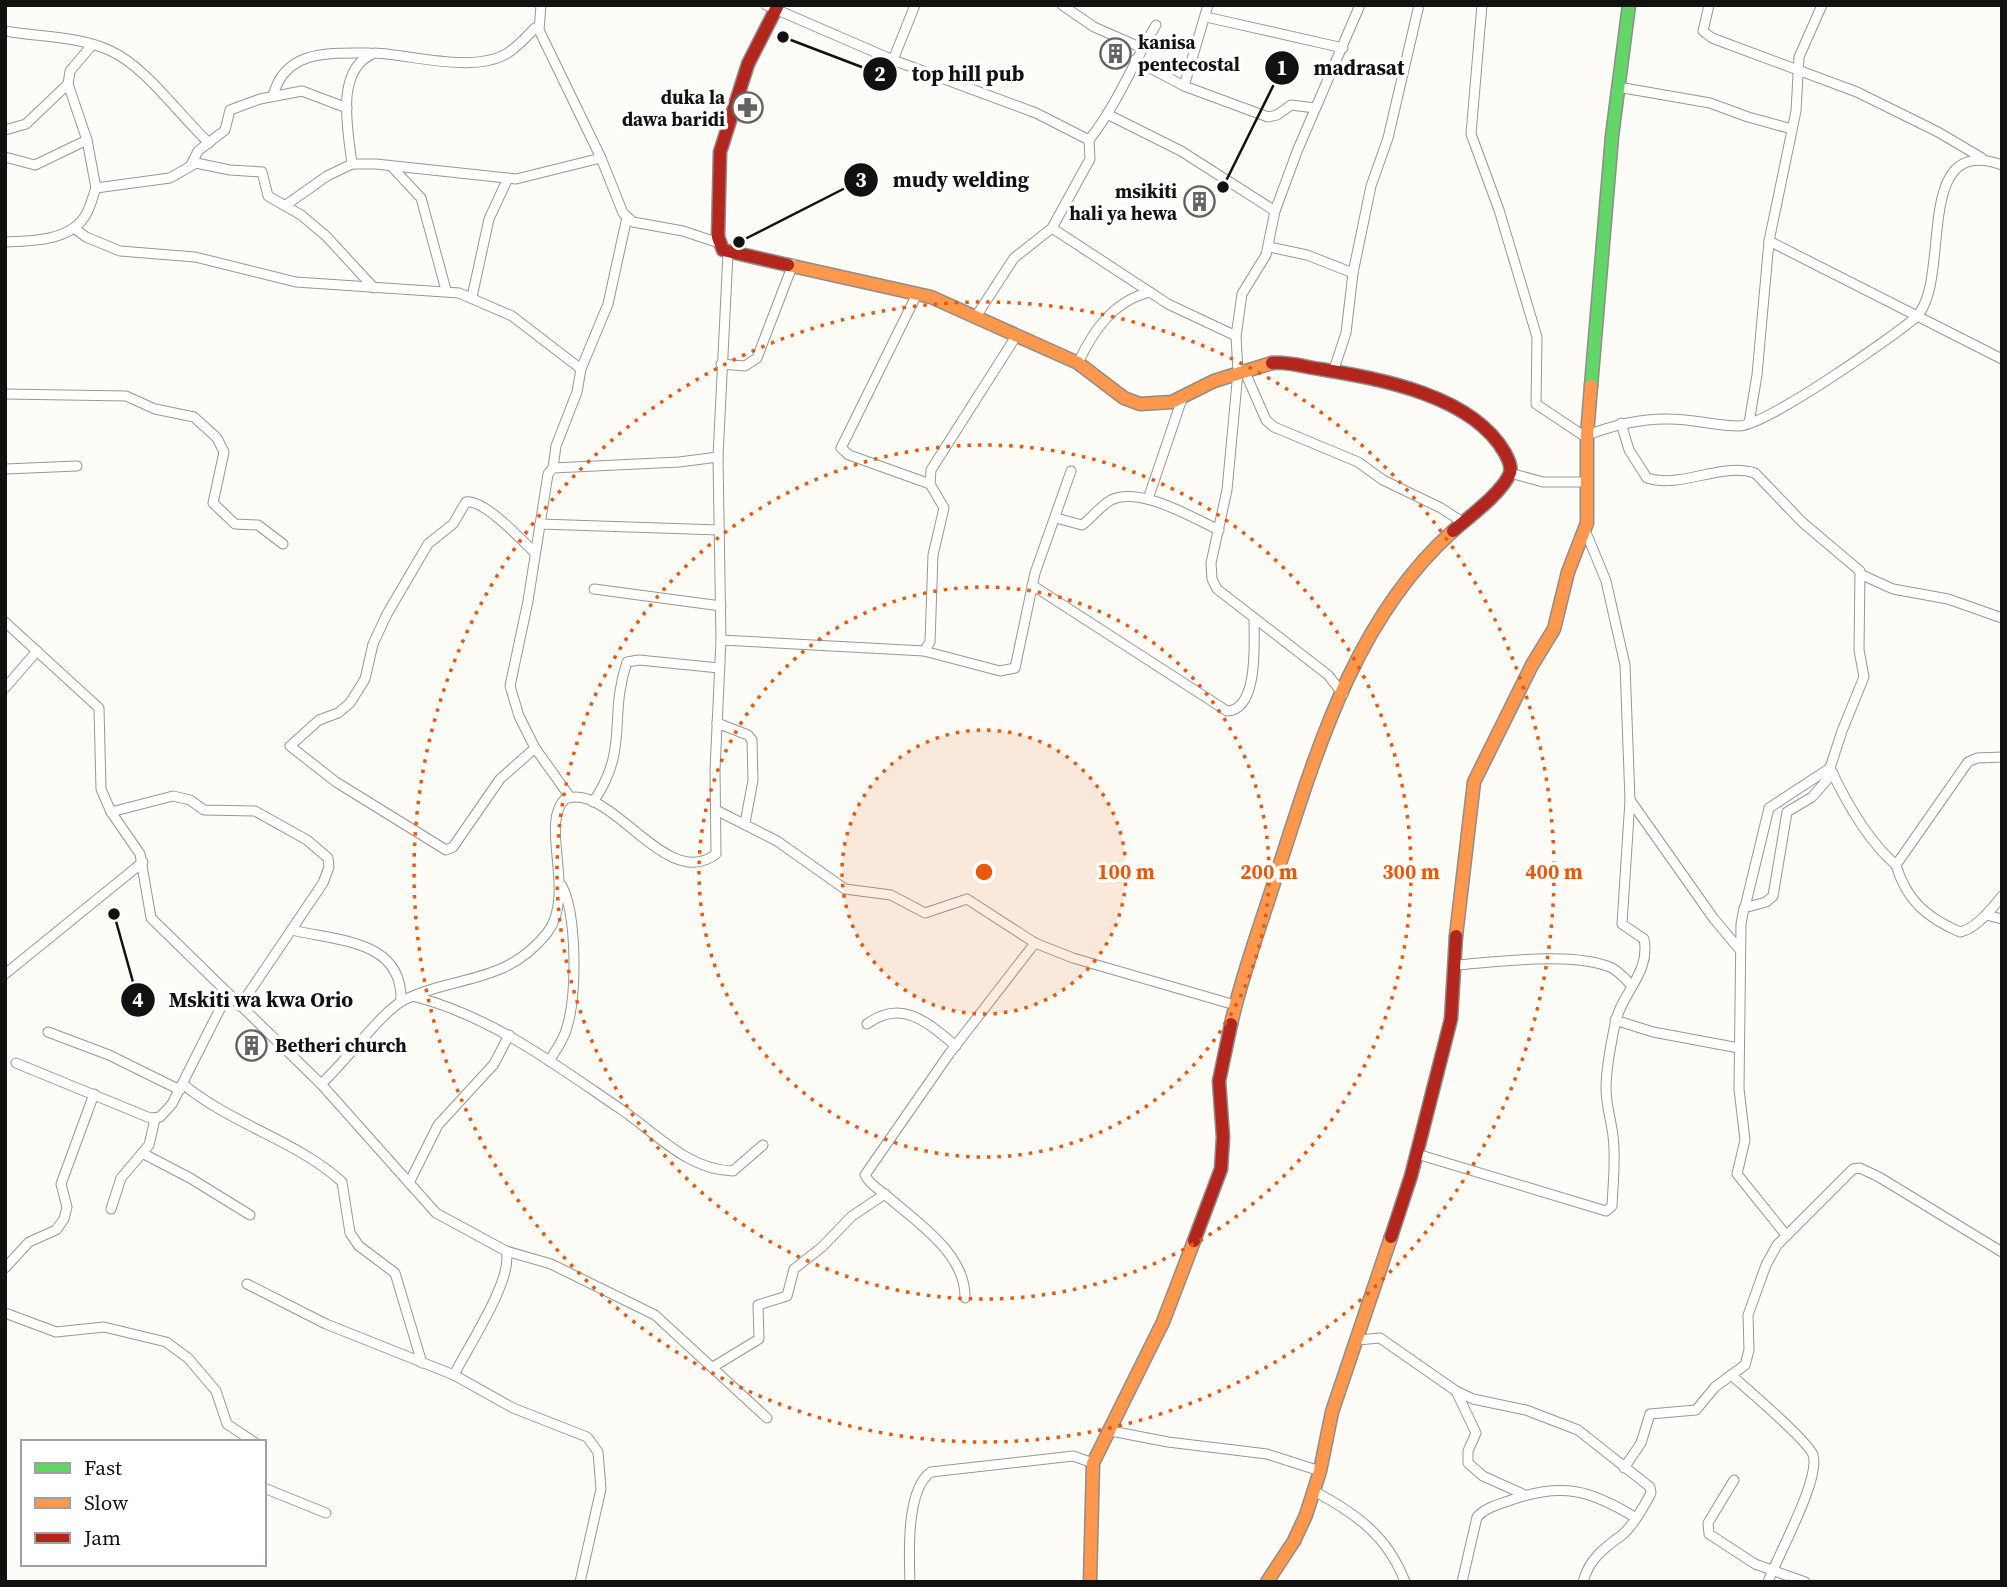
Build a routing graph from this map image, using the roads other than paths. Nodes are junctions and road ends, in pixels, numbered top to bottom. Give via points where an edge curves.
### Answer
1 (541, 5) edge
2 (915, 5) edge
3 (1062, 5) edge
4 (1208, 5) edge
5 (1360, 5) edge
6 (1419, 5) edge
7 (1482, 5) edge
8 (1629, 5) edge
9 (1709, 5) edge
10 (1822, 5) edge
11 (773, 7) edge
12 (1206, 17) junction
13 (1156, 25) dead end
14 (535, 28) dead end
15 (5, 31) edge
16 (92, 45) junction
17 (1142, 48) junction
18 (1343, 48) junction
19 (375, 53) junction
20 (893, 60) junction
21 (1135, 60) junction
22 (1797, 68) junction
23 (68, 84) junction
24 (1184, 86) junction
25 (1618, 87) junction
26 (273, 96) junction
27 (347, 108) junction
28 (1315, 108) junction
29 (1109, 116) junction
30 (1792, 129) junction
31 (5, 130) edge
32 (87, 140) junction
33 (1089, 140) junction
34 (209, 143) junction
35 (5, 157) edge
36 (601, 158) junction
37 (1983, 159) junction
38 (191, 164) junction
39 (352, 164) junction
40 (2002, 165) edge
41 (392, 167) junction
42 (508, 178) junction
43 (96, 188) junction
44 (286, 205) junction
45 (1275, 211) junction
46 (627, 217) junction
47 (74, 228) junction
48 (1052, 228) junction
49 (1769, 241) junction
50 (5, 242) edge
51 (1269, 247) junction
52 (723, 248) junction
53 (793, 264) junction
54 (1353, 274) junction
55 (374, 288) junction
56 (446, 290) junction
57 (1150, 292) junction
58 (917, 294) junction
59 (472, 297) junction
60 (1916, 316) junction
61 (975, 318) junction
62 (1236, 336) junction
63 (1015, 338) junction
64 (2002, 359) edge
65 (1078, 363) junction
66 (721, 364) junction
67 (581, 369) junction
68 (1241, 371) junction
69 (1334, 372) junction
70 (5, 394) edge
71 (1183, 396) junction
72 (1621, 423) junction
73 (1749, 423) junction
74 (1587, 436) junction
75 (719, 457) junction
76 (78, 466) dead end
77 (553, 468) junction
78 (5, 469) edge
79 (1071, 471) dead end
80 (1510, 473) junction
81 (1585, 482) junction
82 (930, 484) junction
83 (1148, 499) junction
84 (1056, 518) junction
85 (1464, 523) junction
86 (540, 524) junction
87 (719, 530) junction
88 (1219, 530) junction
89 (1585, 530) junction
90 (283, 544) dead end
91 (535, 554) junction
92 (1862, 575) junction
93 (1032, 585) junction
94 (594, 589) dead end
95 (721, 606) junction
96 (2002, 618) edge
97 (1254, 619) junction
98 (5, 622) edge
99 (721, 640) junction
100 (37, 651) junction
101 (924, 651) junction
102 (719, 668) junction
103 (5, 688) edge
104 (1343, 694) junction
105 (717, 723) junction
106 (535, 748) junction
107 (2002, 757) edge
108 (1832, 771) junction
109 (570, 797) junction
110 (1630, 800) junction
111 (593, 802) junction
112 (716, 810) junction
113 (111, 812) junction
114 (745, 823) junction
115 (143, 862) junction
116 (1896, 865) junction
117 (560, 881) junction
118 (2002, 896) edge
119 (1745, 907) junction
120 (1986, 915) junction
121 (2002, 919) edge
122 (292, 930) junction
123 (1035, 943) junction
124 (1740, 950) junction
125 (1456, 965) junction
126 (5, 974) edge
127 (1632, 986) junction
128 (227, 995) junction
129 (414, 997) junction
130 (401, 1001) junction
131 (1235, 1005) junction
132 (240, 1006) junction
133 (1615, 1020) junction
134 (867, 1024) dead end
135 (48, 1032) dead end
136 (509, 1035) junction
137 (956, 1046) junction
138 (1739, 1048) junction
139 (549, 1061) junction
140 (16, 1063) dead end
141 (321, 1084) junction
142 (181, 1087) junction
143 (94, 1094) junction
144 (155, 1119) junction
145 (763, 1145) dead end
146 (142, 1153) junction
147 (1417, 1154) junction
148 (409, 1183) junction
149 (885, 1194) junction
150 (111, 1209) dead end
151 (250, 1215) dead end
152 (1786, 1235) junction
153 (506, 1251) junction
154 (2002, 1252) edge
155 (5, 1268) edge
156 (247, 1284) dead end
157 (965, 1298) dead end
158 (5, 1313) edge
159 (1358, 1340) junction
160 (422, 1363) junction
161 (713, 1367) junction
162 (454, 1375) junction
163 (1731, 1375) junction
164 (1456, 1391) junction
165 (767, 1418) dead end
166 (1111, 1431) junction
167 (251, 1440) edge
168 (1093, 1463) junction
169 (1624, 1468) junction
170 (1321, 1471) junction
171 (1734, 1480) dead end
172 (266, 1489) edge
173 (1314, 1491) junction
174 (1525, 1495) junction
175 (326, 1513) dead end
176 (1636, 1518) junction
177 (1770, 1577) edge
178 (580, 1582) edge
179 (910, 1582) edge
180 (1090, 1582) edge
181 (1267, 1582) edge
182 (1405, 1582) edge
183 (1462, 1582) edge
184 (1583, 1582) edge
185 (1805, 1582) edge

1 - 36 street via 539,30
2 - 20 street
3 - 17 street via 1094,27
4 - 12 street
5 - 18 street
6 - 54 street
7 - 74 street via 1471,134 1537,337 1536,404
8 - 25 street
9 - 22 street via 1703,25 1707,35
10 - 22 street
11 - 20 street
11 - 52 street via 748,64 720,152
12 - 18 street
12 - 24 street
13 - 17 street
14 - 19 street via 509,52 488,59 456,62
15 - 16 street
16 - 23 street via 70,71
16 - 34 street via 135,68
17 - 21 street
18 - 28 street
19 - 26 street via 335,53 295,63 281,73
19 - 27 street via 354,67
20 - 33 street via 1036,113
21 - 24 street
21 - 29 street
22 - 30 street
22 - 37 street via 1869,98
23 - 31 street via 26,124
23 - 32 street
24 - 28 street via 1268,117 1291,105
25 - 30 street via 1710,103
25 - 74 street
26 - 27 street via 309,92
26 - 34 street via 233,108 225,130
27 - 39 street
28 - 45 street
29 - 33 street
29 - 45 street via 1181,151
30 - 49 street
32 - 35 street via 35,165
32 - 43 street
33 - 48 street via 1090,159
34 - 38 street
36 - 42 street via 525,178
36 - 46 street via 617,204
37 - 40 street
37 - 60 street via 1968,161 1950,178 1936,215 1932,286
38 - 43 street via 170,178
38 - 44 street via 262,172 268,196
39 - 41 street
39 - 44 street
41 - 42 street
41 - 56 street via 421,198
42 - 59 street via 489,219
43 - 47 street via 86,215
44 - 55 street via 327,236
45 - 51 street
46 - 52 street
46 - 67 street via 608,304
47 - 50 street via 36,241
47 - 55 street via 98,243 133,254 195,257 296,282
48 - 57 street
48 - 61 street via 1014,258
49 - 60 street
49 - 73 street
51 - 54 street via 1307,255
51 - 62 street via 1242,294
52 - 53 street
52 - 66 street
53 - 58 street via 856,283
53 - 66 street via 757,358 745,366
54 - 69 street via 1346,333
55 - 56 street
56 - 59 street
57 - 62 street
57 - 65 street via 1115,308
58 - 61 street
58 - 82 street via 842,449
59 - 67 street via 512,316
60 - 64 street
60 - 73 street via 1810,392
61 - 63 street
62 - 68 street
63 - 65 street
63 - 82 street via 946,444 931,470
65 - 71 street via 1124,398 1140,404 1164,404
66 - 75 street
67 - 77 street
68 - 69 street via 1284,362
68 - 71 street
68 - 85 street via 1274,427 1358,462
68 - 88 street
69 - 80 street via 1416,390 1448,404 1482,424 1510,463
70 - 90 street via 118,395 194,417 218,438 224,452 212,497 216,509 235,524 258,525
71 - 83 street
72 - 73 street via 1669,419
72 - 74 street
72 - 92 street via 1629,450 1647,478 1670,481 1755,473
74 - 81 street
75 - 77 street
75 - 87 street
76 - 78 street
77 - 86 street via 548,474
79 - 84 street
80 - 81 street via 1543,482
80 - 85 street
81 - 89 street
82 - 101 street via 944,508 933,555 930,642
83 - 84 street via 1114,498 1082,525
83 - 88 street
84 - 93 street
85 - 104 street via 1424,557 1391,599 1364,644
86 - 87 street
86 - 91 street
87 - 95 street
88 - 97 street via 1211,563 1213,582
89 - 110 street via 1606,581 1622,643
89 - 125 street via 1568,572 1555,629 1474,782
91 - 106 street via 509,679 519,716
91 - 106 street via 500,520 472,501 466,502 453,524 428,544 393,604 373,644 365,679 350,703 319,720 290,746 336,782 446,850 500,779
92 - 96 street via 1900,591 1948,599
92 - 108 street via 1859,650 1864,677
93 - 97 street via 1227,711 1240,706 1249,691
93 - 101 street via 1013,670 1000,671
94 - 95 street
95 - 99 street
97 - 104 street via 1328,675
98 - 100 street
99 - 101 street
99 - 102 street
100 - 103 street
100 - 113 street via 99,708 101,789
102 - 105 street
102 - 111 street via 627,662 617,706 615,759
104 - 131 street via 1311,769
105 - 112 street
105 - 114 street via 752,740 754,762
106 - 109 street
107 - 116 street via 1977,758 1964,766
108 - 116 street via 1875,843
108 - 119 street via 1769,808
108 - 119 street via 1812,797 1787,813 1770,900
109 - 111 street
109 - 117 street via 561,803 557,818
110 - 124 street
110 - 127 street via 1622,924 1644,939 1645,954
111 - 112 street via 662,850 693,862 716,854
112 - 114 street
113 - 115 street
113 - 122 street via 173,796 204,810 255,811 307,840 328,858 330,867
114 - 123 street via 850,892 891,895 925,913 967,899
115 - 126 street
115 - 128 street via 151,918
116 - 120 street via 1911,901 1953,928 1965,931
117 - 129 street via 557,916 548,932 523,956 486,975
117 - 139 street via 570,907 573,943 570,1015 567,1030
118 - 120 street
119 - 124 street
120 - 121 street
122 - 130 street via 384,955 401,980
122 - 132 street
123 - 131 street
123 - 137 street
124 - 138 street
125 - 127 street via 1532,960 1588,963 1614,969
125 - 147 street via 1451,1019
127 - 133 street
128 - 132 street
128 - 142 street
129 - 130 street
129 - 136 street via 447,1005
130 - 141 street
131 - 166 street via 1219,1081 1223,1163 1174,1294
132 - 141 street
133 - 138 street
133 - 147 street via 1605,1084 1614,1144 1609,1210
134 - 137 street via 884,1013 903,1011 922,1019
135 - 142 street
136 - 139 street
136 - 148 street via 494,1064 438,1125
137 - 149 street via 866,1173
138 - 152 street via 1745,1140 1737,1174
139 - 145 street via 680,1156 733,1171
140 - 143 street
141 - 148 street
142 - 144 street via 164,1115
142 - 160 street via 271,1136 342,1182 350,1233 359,1246 395,1273
143 - 144 street
143 - 155 street via 61,1184 67,1207 64,1219 55,1230 29,1242
144 - 146 street
146 - 150 street via 121,1178
146 - 151 street
147 - 159 street
148 - 153 street via 436,1213
149 - 157 street via 938,1240 961,1277
149 - 161 street via 852,1216 794,1269 787,1296 756,1307 759,1339
152 - 154 street via 1816,1209 1842,1177 1860,1168
152 - 163 street via 1770,1255 1748,1315 1745,1365
153 - 161 street via 561,1269 655,1315
153 - 162 street via 499,1286
156 - 160 street
158 - 167 street via 56,1332 104,1327 166,1342 216,1391 227,1424
159 - 164 street via 1376,1337 1385,1341
159 - 170 street via 1332,1412
160 - 162 street
161 - 165 street
162 - 178 street via 513,1408 582,1434 598,1452 601,1489
163 - 169 street via 1696,1410 1650,1414 1643,1438
163 - 177 street via 1801,1438 1813,1455 1812,1482
164 - 169 street via 1570,1426
164 - 174 street via 1476,1433 1468,1463 1483,1476
166 - 168 street
166 - 170 street via 1266,1454
168 - 179 street via 1073,1456 931,1472 918,1487 914,1502
168 - 180 street
169 - 176 street via 1650,1487
170 - 173 street
171 - 177 street via 1709,1523 1709,1535
172 - 175 street
173 - 181 street via 1298,1535
173 - 182 street via 1367,1524 1395,1559
174 - 176 street via 1555,1489 1583,1491
174 - 183 street via 1488,1508 1477,1517
176 - 184 street via 1601,1550
177 - 185 street

